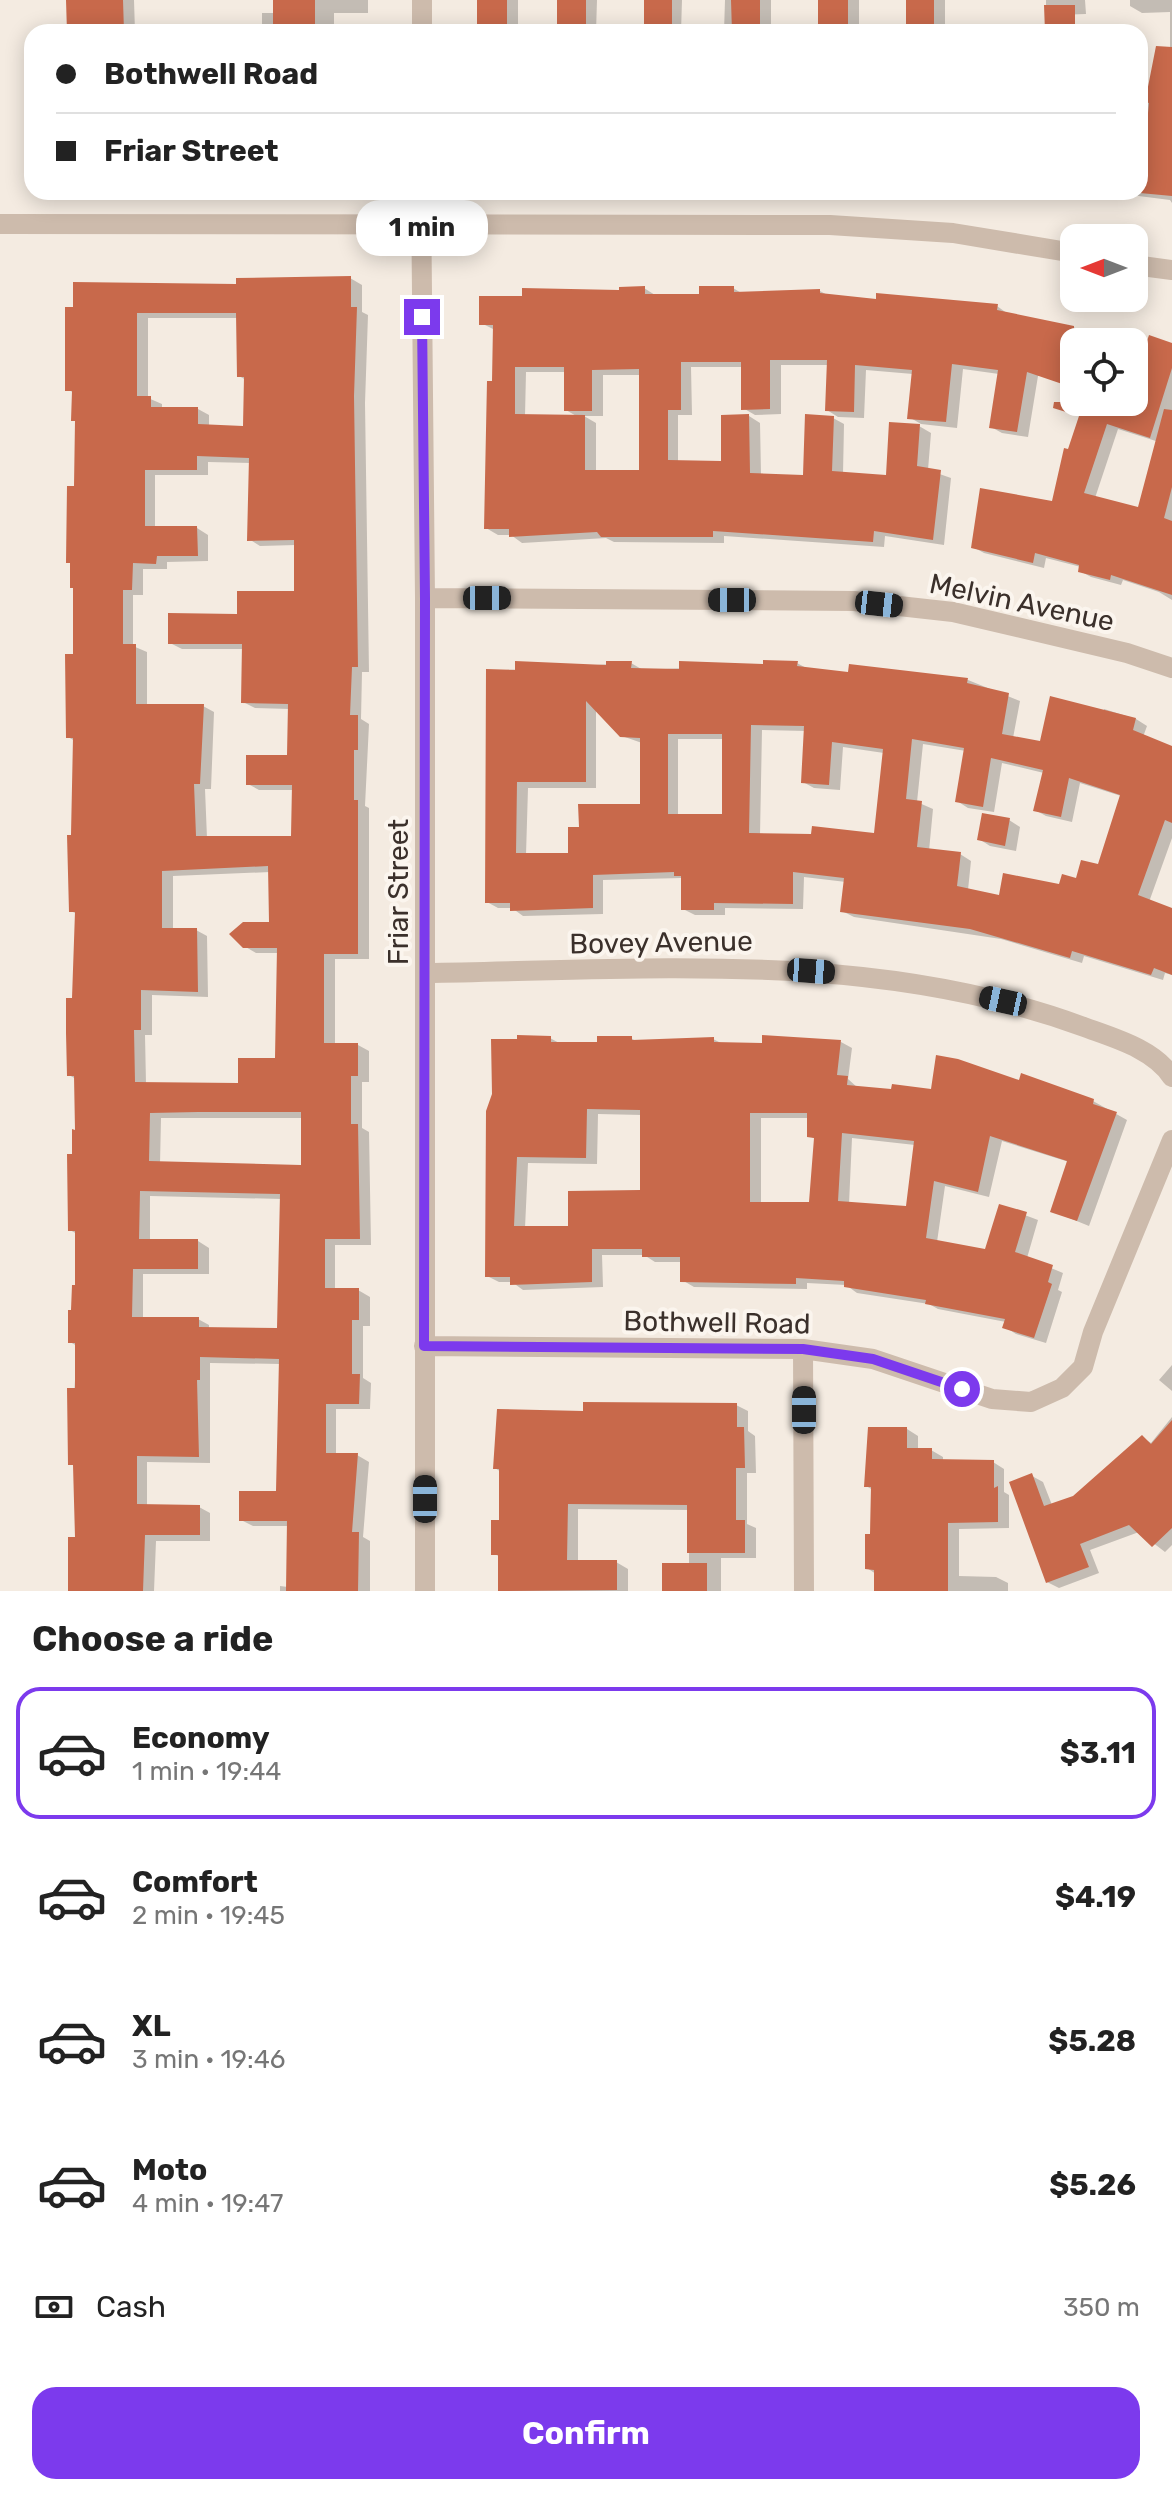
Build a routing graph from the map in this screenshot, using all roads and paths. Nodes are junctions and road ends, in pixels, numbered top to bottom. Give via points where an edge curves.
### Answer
1 (422, 0) edge
2 (422, 24) edge
3 (421, 200) edge
4 (0, 224) edge
5 (420, 224) junction
6 (1060, 251) edge
7 (1148, 267) edge
8 (1172, 270) edge
9 (425, 598) junction
10 (1172, 668) edge
11 (426, 973) junction
12 (1170, 1073) edge
13 (1172, 1140) edge
14 (424, 1346) junction
15 (803, 1349) junction
16 (425, 1591) edge
17 (804, 1591) edge

1 - 2 street
3 - 5 street, Friar Street
4 - 5 street
5 - 6 street via 830,225 953,233
5 - 9 street, Friar Street
7 - 8 street
9 - 10 street, Melvin Avenue via 854,601 953,612
9 - 11 street, Friar Street
11 - 12 street, Bovey Avenue via 761,968 922,984 1030,1007 1131,1045
11 - 14 street, Friar Street
13 - 15 street, Bothwell Road via 1083,1367 1062,1388 1031,1402 992,1399 873,1359
14 - 15 street, Bothwell Road
14 - 16 street, Friar Street
15 - 17 street

